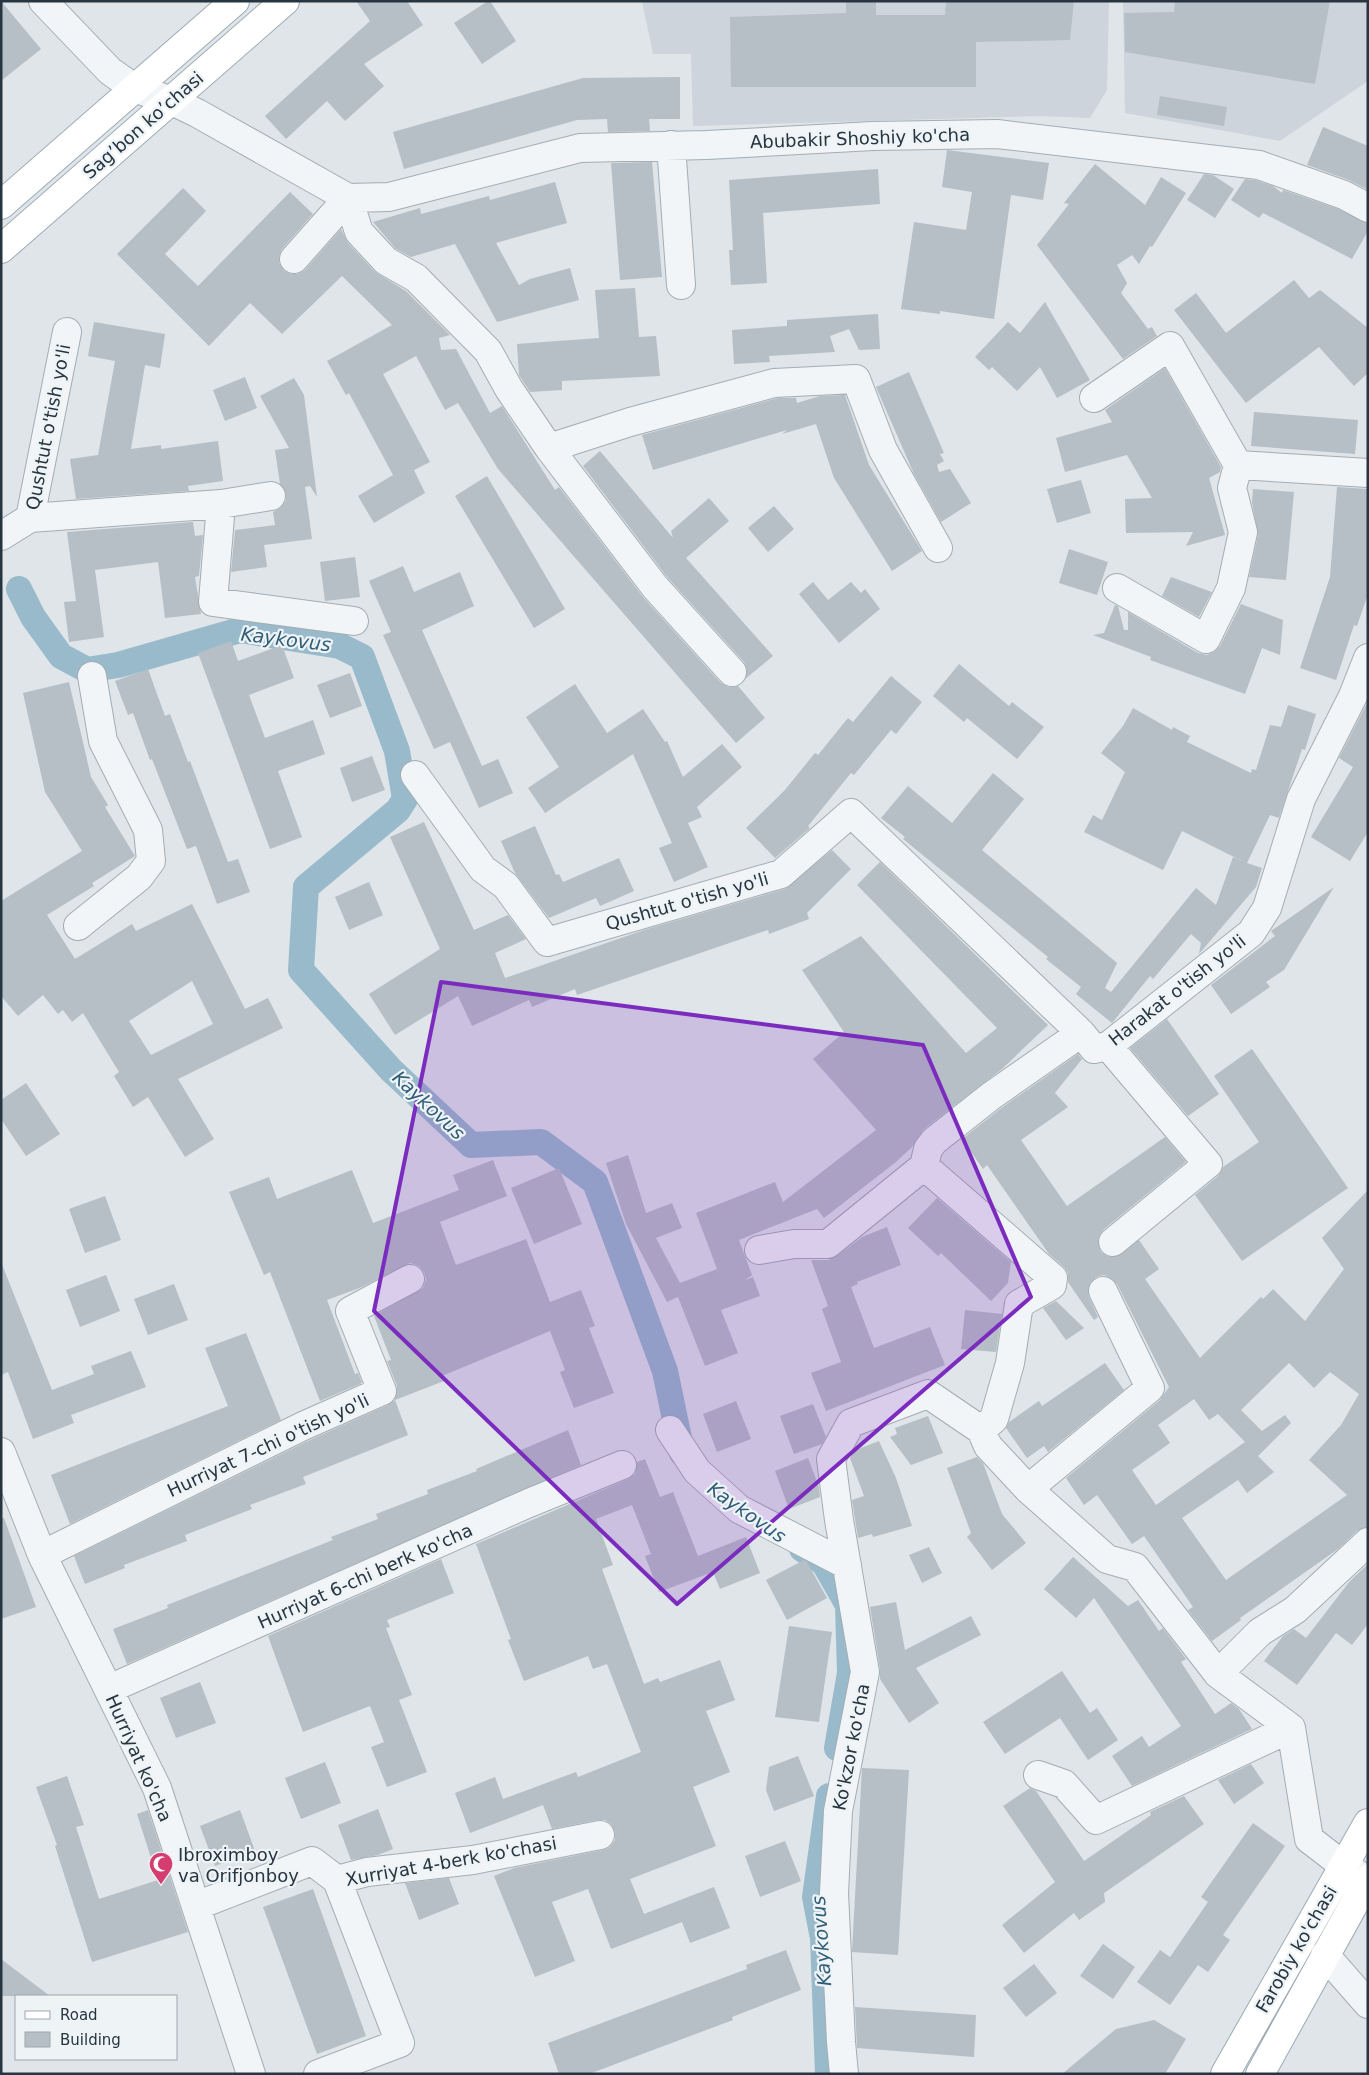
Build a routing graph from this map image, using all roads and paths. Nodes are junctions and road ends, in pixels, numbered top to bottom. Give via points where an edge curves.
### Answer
1 (43, 1) edge
2 (235, 1) edge
3 (285, 1) edge
4 (134, 88) junction
5 (172, 101) junction
6 (670, 145) junction
7 (348, 198) junction
8 (1, 205) edge
9 (1368, 208) edge
10 (1, 249) edge
11 (294, 259) dead end
12 (681, 285) dead end
13 (67, 332) dead end
14 (1094, 398) dead end
15 (549, 448) junction
16 (1238, 465) junction
17 (1368, 473) edge
18 (271, 496) dead end
19 (221, 504) junction
20 (30, 518) junction
21 (1, 536) edge
22 (938, 548) dead end
23 (1117, 588) dead end
24 (354, 621) dead end
25 (1368, 658) edge
26 (732, 672) dead end
27 (92, 676) dead end
28 (415, 775) dead end
29 (78, 926) dead end
30 (1081, 1033) junction
31 (1108, 1046) junction
32 (924, 1166) junction
33 (1113, 1242) dead end
34 (759, 1250) dead end
35 (410, 1279) dead end
36 (1103, 1291) dead end
37 (670, 1430) dead end
38 (981, 1430) junction
39 (1, 1452) edge
40 (622, 1465) dead end
41 (1028, 1489) junction
42 (1368, 1542) edge
43 (42, 1555) junction
44 (847, 1565) junction
45 (1218, 1674) junction
46 (109, 1689) junction
47 (1290, 1728) junction
48 (1038, 1775) dead end
49 (1368, 1823) edge
50 (600, 1835) dead end
51 (1344, 1866) junction
52 (336, 1880) junction
53 (1368, 1880) edge
54 (196, 1906) junction
55 (1325, 1955) junction
56 (1368, 2004) edge
57 (251, 2074) edge
58 (318, 2074) edge
59 (844, 2074) edge
60 (1225, 2074) edge
61 (1260, 2074) edge

1 - 4 street via 110,71
2 - 4 main road, Sag’bon ko’chasi
3 - 5 main road, Sag’bon ko’chasi
4 - 5 street
4 - 8 main road, Sag’bon ko’chasi
5 - 7 street
5 - 10 main road, Sag’bon ko’chasi
6 - 7 street, Abubakir Shoshiy ko'cha via 580,148 389,197
6 - 9 street, Abubakir Shoshiy ko'cha via 997,134 1259,165 1344,195
6 - 12 street
7 - 11 street
7 - 15 street via 359,232 386,261 416,278 488,351
13 - 20 street, Qushtut o'tish yo'li
14 - 16 street via 1170,346
15 - 22 street via 774,383 856,379 883,450
15 - 26 street via 655,587
16 - 17 street
16 - 23 street via 1232,488 1243,532 1231,588 1206,639
18 - 19 street
19 - 20 street
19 - 24 street via 213,602
20 - 21 street, Qushtut o'tish yo'li
25 - 31 street, Harakat o'tish yo'li via 1353,696 1301,799 1267,908 1251,933
27 - 29 street via 103,740 148,830 151,861 139,876
28 - 30 street, Qushtut o'tish yo'li via 483,869 506,886 547,942 781,874 851,813
30 - 31 street, Harakat o'tish yo'li via 1094,1049
30 - 32 street, Harakat o'tish yo'li via 991,1096 934,1141 928,1149
31 - 33 street via 1208,1164
32 - 34 street via 828,1244 794,1244
32 - 38 street via 1053,1278 1052,1285 1020,1304 1010,1362 994,1419
35 - 43 street, Hurriyat 7-chi o'tish yo'li via 350,1311 382,1391 303,1426
36 - 41 street via 1150,1388
37 - 44 street via 696,1471 739,1509
38 - 41 street via 988,1446
38 - 44 street, Ko'kzor ko'cha via 928,1394 851,1423 832,1458
39 - 43 street, Hurriyat ko'cha
40 - 46 street, Hurriyat 6-chi berk ko'cha
41 - 45 street via 1107,1559 1135,1566
42 - 45 street via 1295,1610 1260,1632
43 - 46 street, Hurriyat ko'cha
44 - 59 street, Ko'kzor ko'cha via 866,1672 838,1811 834,1893
45 - 47 street
46 - 54 street, Hurriyat ko'cha via 162,1800
47 - 48 street via 1096,1820 1064,1784
47 - 51 street via 1309,1839
49 - 51 main road, Farobiy ko'chasi
50 - 52 street, Xurriyat 4-berk ko'chasi via 473,1860 367,1872
51 - 53 street
51 - 60 main road, Farobiy ko'chasi
52 - 54 street, Xurriyat 4-berk ko'chasi via 312,1861
52 - 58 street via 400,2043
53 - 55 main road, Farobiy ko'chasi
54 - 57 street, Hurriyat ko'cha
55 - 56 street
55 - 61 main road, Farobiy ko'chasi

